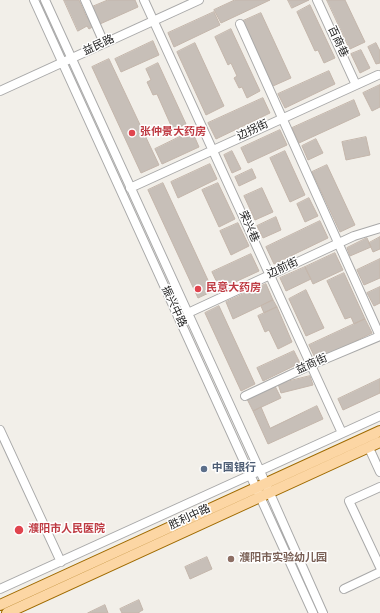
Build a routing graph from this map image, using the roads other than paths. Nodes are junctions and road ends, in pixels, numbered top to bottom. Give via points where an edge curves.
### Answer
1 (34, 0) edge
2 (45, 0) edge
3 (85, 0) edge
4 (144, 0) edge
5 (199, 0) edge
6 (317, 0) edge
7 (154, 21) junction
8 (240, 24) dead end
9 (104, 43) junction
10 (72, 59) junction
11 (62, 63) junction
12 (378, 75) dead end
13 (356, 85) junction
14 (0, 91) edge
15 (282, 118) junction
16 (213, 150) junction
17 (130, 188) junction
18 (380, 228) edge
19 (338, 243) junction
20 (270, 275) junction
21 (188, 313) junction
22 (380, 336) edge
23 (311, 365) junction
24 (245, 396) dead end
25 (380, 416) edge
26 (0, 430) edge
27 (380, 431) edge
28 (342, 433) junction
29 (380, 442) edge
30 (369, 448) junction
31 (260, 471) junction
32 (380, 472) edge
33 (250, 475) junction
34 (380, 487) edge
35 (263, 490) junction
36 (61, 562) junction
37 (380, 567) edge
38 (380, 572) edge
39 (0, 589) edge
40 (344, 589) dead end
41 (0, 605) edge
42 (7, 613) edge
43 (314, 613) edge
44 (323, 613) edge

1 - 11 street, 振兴中路
2 - 10 street, 振兴中路
3 - 9 street
4 - 7 street, 荣兴巷
5 - 7 street, 益民路
6 - 13 street, 百商巷
7 - 9 street, 益民路
7 - 16 street, 荣兴巷
8 - 15 street
9 - 10 street, 益民路
10 - 11 street, 益民路
10 - 17 street, 振兴中路
11 - 14 street, 益民路
11 - 33 street, 振兴中路
12 - 13 street, 边拐街
13 - 15 street, 边拐街
15 - 16 street, 边拐街
15 - 19 street
16 - 17 street, 边拐街
16 - 20 street, 荣兴巷
17 - 21 street, 振兴中路
18 - 19 street, 边前街
19 - 20 street, 边前街
19 - 22 street
20 - 21 street, 边前街
20 - 23 street, 荣兴巷
21 - 31 street, 振兴中路
22 - 23 street, 益商街
23 - 24 street, 益商街
23 - 28 street, 荣兴巷
25 - 28 street
26 - 36 street
27 - 35 main road, 胜利中路
28 - 31 street
29 - 30 main road, 胜利中路
30 - 32 street
30 - 35 main road, 胜利中路
31 - 33 street
31 - 35 street, 振兴中路
33 - 35 street, 振兴中路
33 - 36 street
34 - 37 street via 348,501
35 - 41 main road, 胜利中路
35 - 42 main road, 胜利中路
35 - 43 street, 振兴中路
35 - 44 street, 振兴中路
36 - 39 street
38 - 40 street

